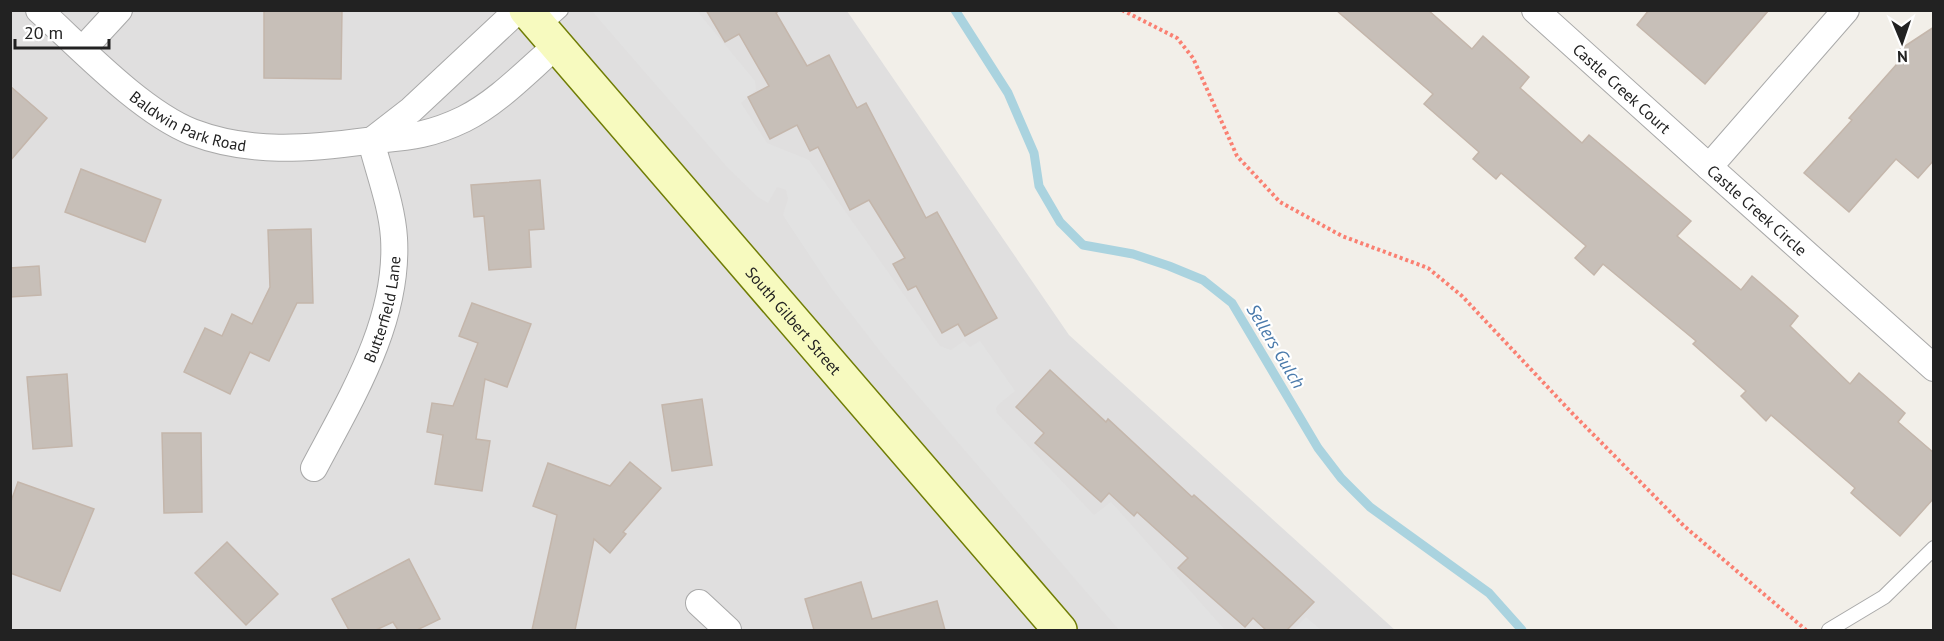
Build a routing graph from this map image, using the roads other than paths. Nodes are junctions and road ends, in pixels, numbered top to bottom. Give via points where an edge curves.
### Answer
1 (39, 10) edge
2 (119, 10) edge
3 (1535, 10) edge
4 (1846, 10) edge
5 (541, 21) edge
6 (83, 50) junction
7 (371, 141) junction
8 (1709, 167) junction
9 (1934, 368) edge
10 (314, 468) dead end
11 (1934, 548) edge
12 (699, 603) dead end
13 (728, 630) edge
14 (1060, 630) edge
15 (1829, 630) edge

1 - 6 street, Baldwin Park Road
2 - 6 street
3 - 8 street, Castle Creek Court
4 - 8 street, Castle Creek Circle
5 - 7 street
5 - 7 street, Baldwin Park Road via 488,105 439,130 405,139
5 - 14 street, South Gilbert Street
6 - 7 street, Baldwin Park Road via 144,104 191,131 248,146 301,150
7 - 10 street, Butterfield Lane via 394,237 394,276 383,321 350,400
8 - 9 street, Castle Creek Circle
11 - 15 lane via 1884,597
12 - 13 street

